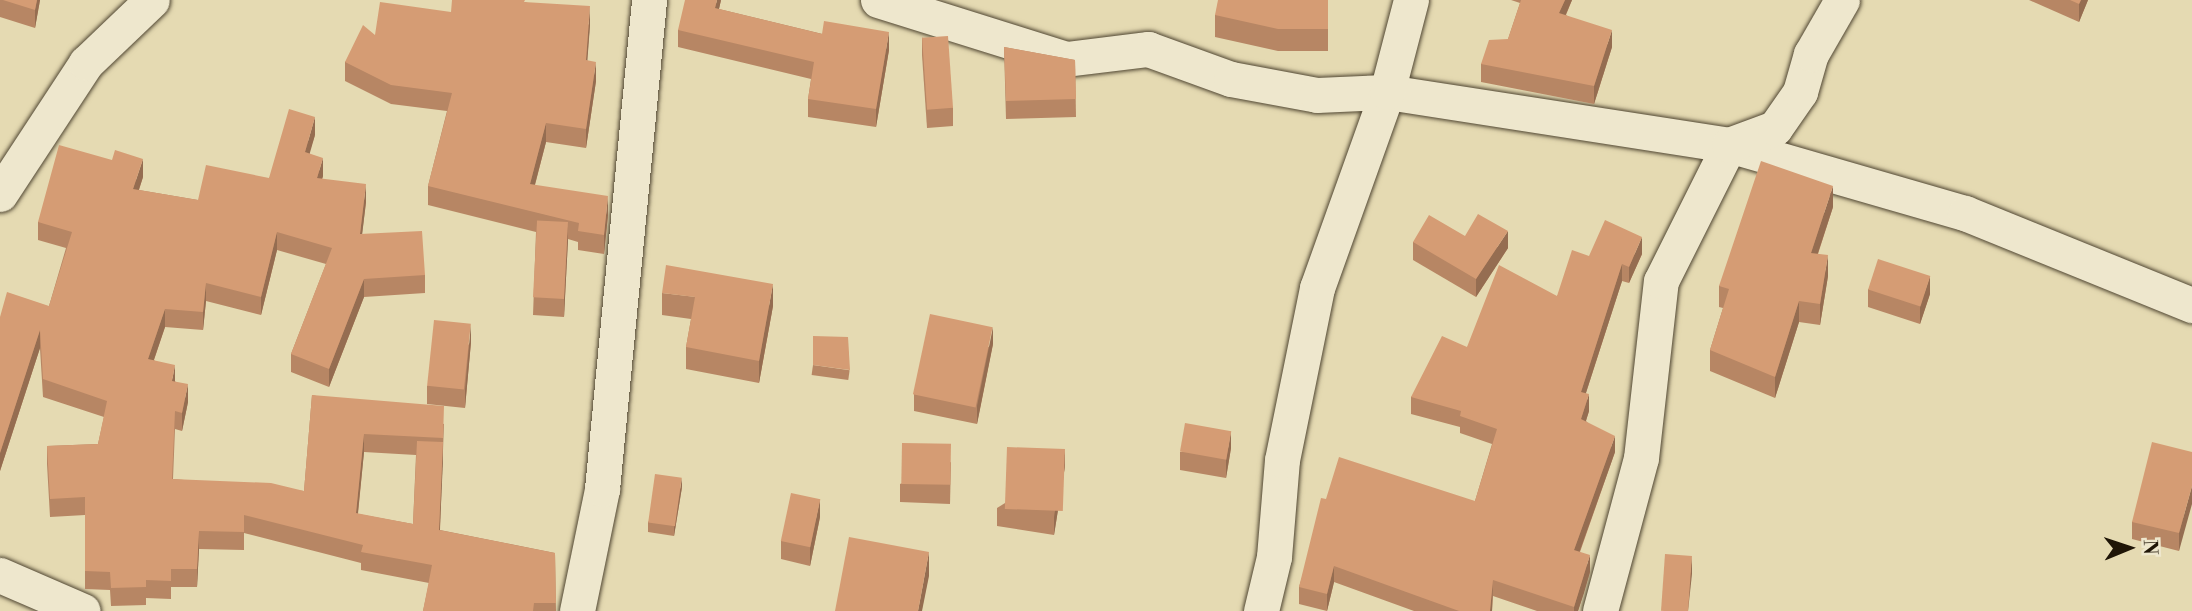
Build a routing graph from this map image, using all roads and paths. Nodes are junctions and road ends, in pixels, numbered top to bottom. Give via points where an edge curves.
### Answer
1 (152, 0) edge
2 (649, 0) edge
3 (878, 0) edge
4 (1411, 0) edge
5 (1842, 0) edge
6 (1387, 92) junction
7 (1729, 145) junction
8 (0, 194) edge
9 (2192, 305) edge
10 (0, 575) edge
11 (83, 611) edge
12 (577, 611) edge
13 (1261, 611) edge
14 (1600, 611) edge

1 - 8 street via 86,63
2 - 12 street via 602,488
3 - 6 street via 1066,59 1148,48 1265,85 1317,95
4 - 6 street
5 - 7 street via 1811,54 1800,92 1775,128
6 - 7 street
6 - 13 street via 1317,288 1282,460 1274,557
7 - 9 street via 1965,213
7 - 14 street via 1661,281 1641,458
10 - 11 street

